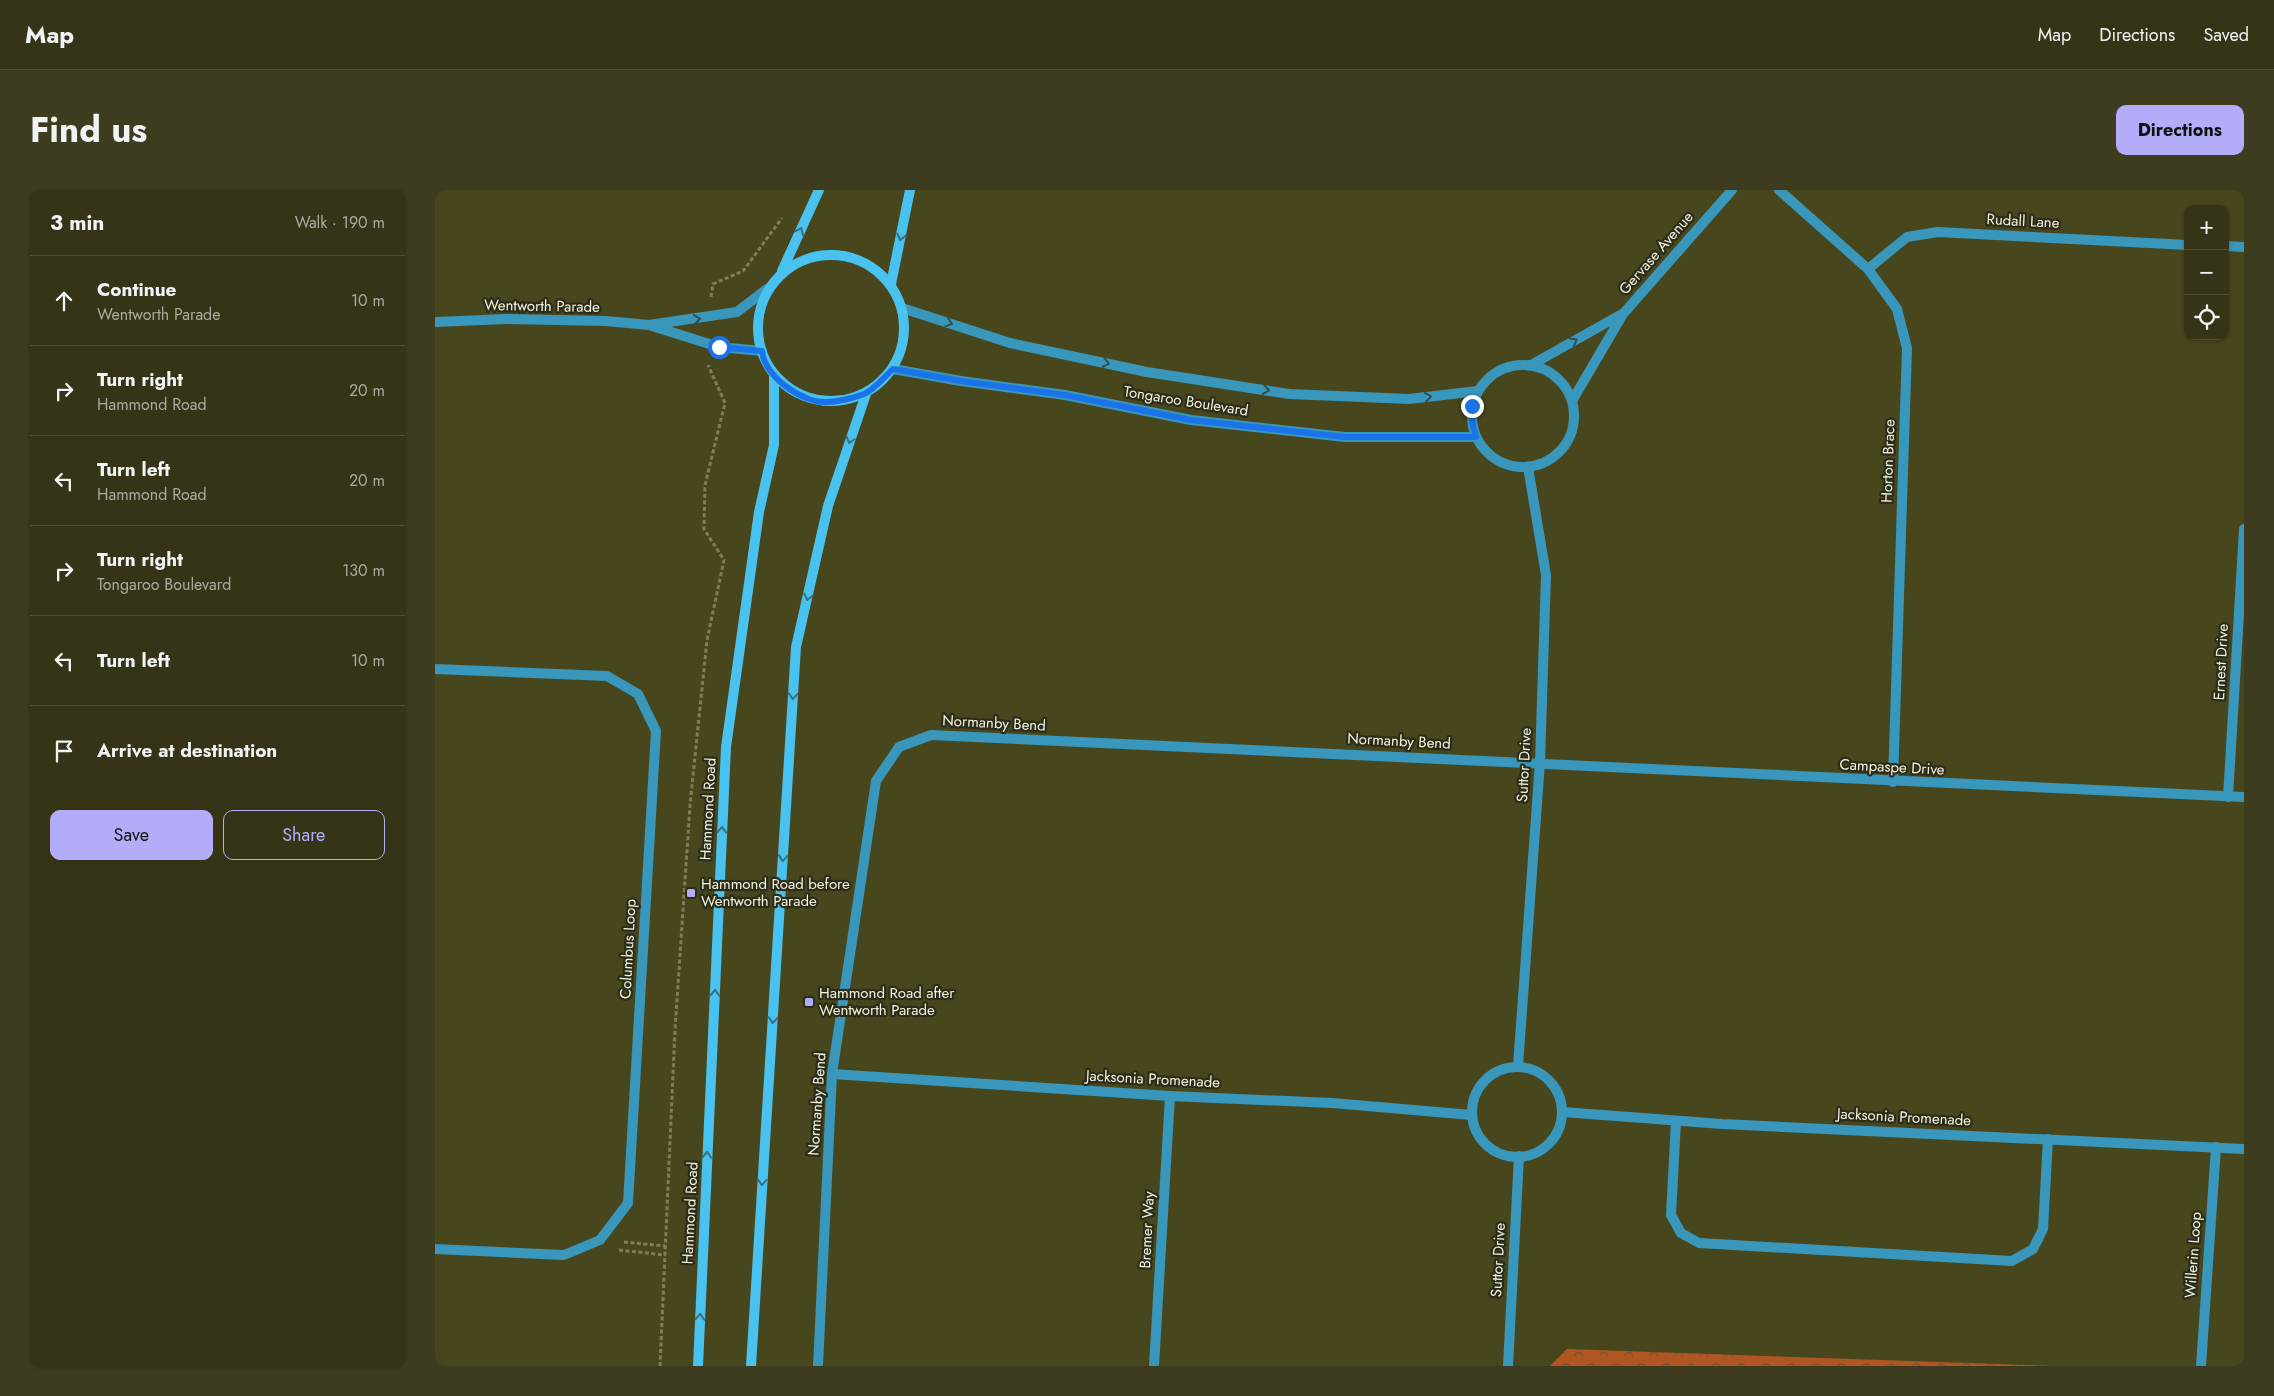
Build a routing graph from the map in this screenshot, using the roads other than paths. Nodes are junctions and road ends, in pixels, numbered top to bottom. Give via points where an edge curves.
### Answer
1 (819, 190) edge
2 (910, 190) edge
3 (1732, 190) edge
4 (1779, 190) edge
5 (2184, 244) edge
6 (2229, 246) edge
7 (2244, 247) edge
8 (1868, 269) junction
9 (782, 271) junction
10 (891, 284) junction
11 (767, 289) junction
12 (903, 308) junction
13 (1623, 314) junction
14 (435, 322) edge
15 (649, 325) junction
16 (762, 351) junction
17 (1531, 366) junction
18 (893, 369) junction
19 (774, 376) junction
20 (1478, 390) junction
21 (865, 394) junction
22 (1572, 401) junction
23 (1476, 437) junction
24 (1528, 467) junction
25 (2244, 529) edge
26 (435, 669) edge
27 (1540, 762) junction
28 (1893, 782) junction
29 (2228, 796) junction
30 (2244, 797) edge
31 (1518, 1066) junction
32 (832, 1074) junction
33 (1170, 1096) junction
34 (1563, 1112) junction
35 (1472, 1115) junction
36 (1676, 1121) junction
37 (2048, 1139) junction
38 (2216, 1147) junction
39 (2244, 1149) edge
40 (1519, 1156) junction
41 (435, 1249) edge
42 (698, 1366) edge
43 (751, 1366) edge
44 (818, 1366) edge
45 (1155, 1366) edge
46 (1508, 1366) edge
47 (2201, 1366) edge

9 -> 1 main road, Hammond Road
2 -> 10 main road
3 - 13 street, Gervase Avenue
4 - 8 street, Horton Brace
5 - 8 street, Rudall Lane via 1939,232 1907,236
6 - 7 street
8 - 28 street, Horton Brace via 1897,309 1907,348
9 - 10 main road, Hammond Road via 812,256 838,254 864,261
9 - 11 main road, Hammond Road
10 - 12 main road, Hammond Road
15 -> 11 street, Wentworth Parade via 737,312
11 - 16 main road, Hammond Road via 759,324
12 - 18 main road, Hammond Road via 905,333
12 -> 20 street, Tongaroo Boulevard via 1010,342 1147,372 1289,394 1409,399
17 -> 13 street, Gervase Avenue
13 - 22 street, Gervase Avenue
14 - 15 street, Wentworth Parade via 505,318
15 - 16 street, Wentworth Parade via 719,347
16 - 19 main road, Hammond Road via 763,359
17 - 20 street via 1515,365 1501,370
17 - 22 street via 1557,378
18 - 21 main road, Hammond Road
18 - 23 street, Tongaroo Boulevard via 1065,395 1191,420 1345,437
19 - 21 main road, Hammond Road via 798,395 826,402
42 -> 19 main road, Hammond Road via 726,747 759,512 774,445
20 - 23 street via 1472,406
21 -> 43 main road, Hammond Road via 828,506 796,647
22 - 24 street via 1572,431 1565,444 1555,456
23 - 24 street via 1497,460 1512,466
24 - 27 street, Suttor Drive via 1546,574
25 - 29 street, Ernest Drive
26 - 41 street, Columbus Loop via 607,676 639,694 656,731 629,1203 600,1240 564,1255
27 - 28 street, Campaspe Drive
27 - 31 street, Suttor Drive
27 - 32 street, Normanby Bend via 931,736 899,747 876,781
28 - 29 street, Campaspe Drive
29 - 30 street, Campaspe Drive
31 - 34 street via 1542,1074 1552,1082 1559,1093
31 - 35 street via 1494,1072 1486,1079 1477,1090
32 - 33 street, Jacksonia Promenade
32 - 44 street, Normanby Bend
33 - 35 street, Jacksonia Promenade via 1332,1103
33 - 45 street, Bremer Way
34 - 36 street, Jacksonia Promenade
34 - 40 street via 1561,1124 1550,1143 1538,1152
35 - 40 street via 1484,1142 1505,1155
36 - 37 street, Jacksonia Promenade
36 - 37 street via 1671,1215 1681,1233 1699,1243 2012,1260 2033,1249 2043,1229
37 - 38 street, Jacksonia Promenade
38 - 39 street, Jacksonia Promenade
38 - 47 street, Willerin Loop
40 - 46 street, Suttor Drive

